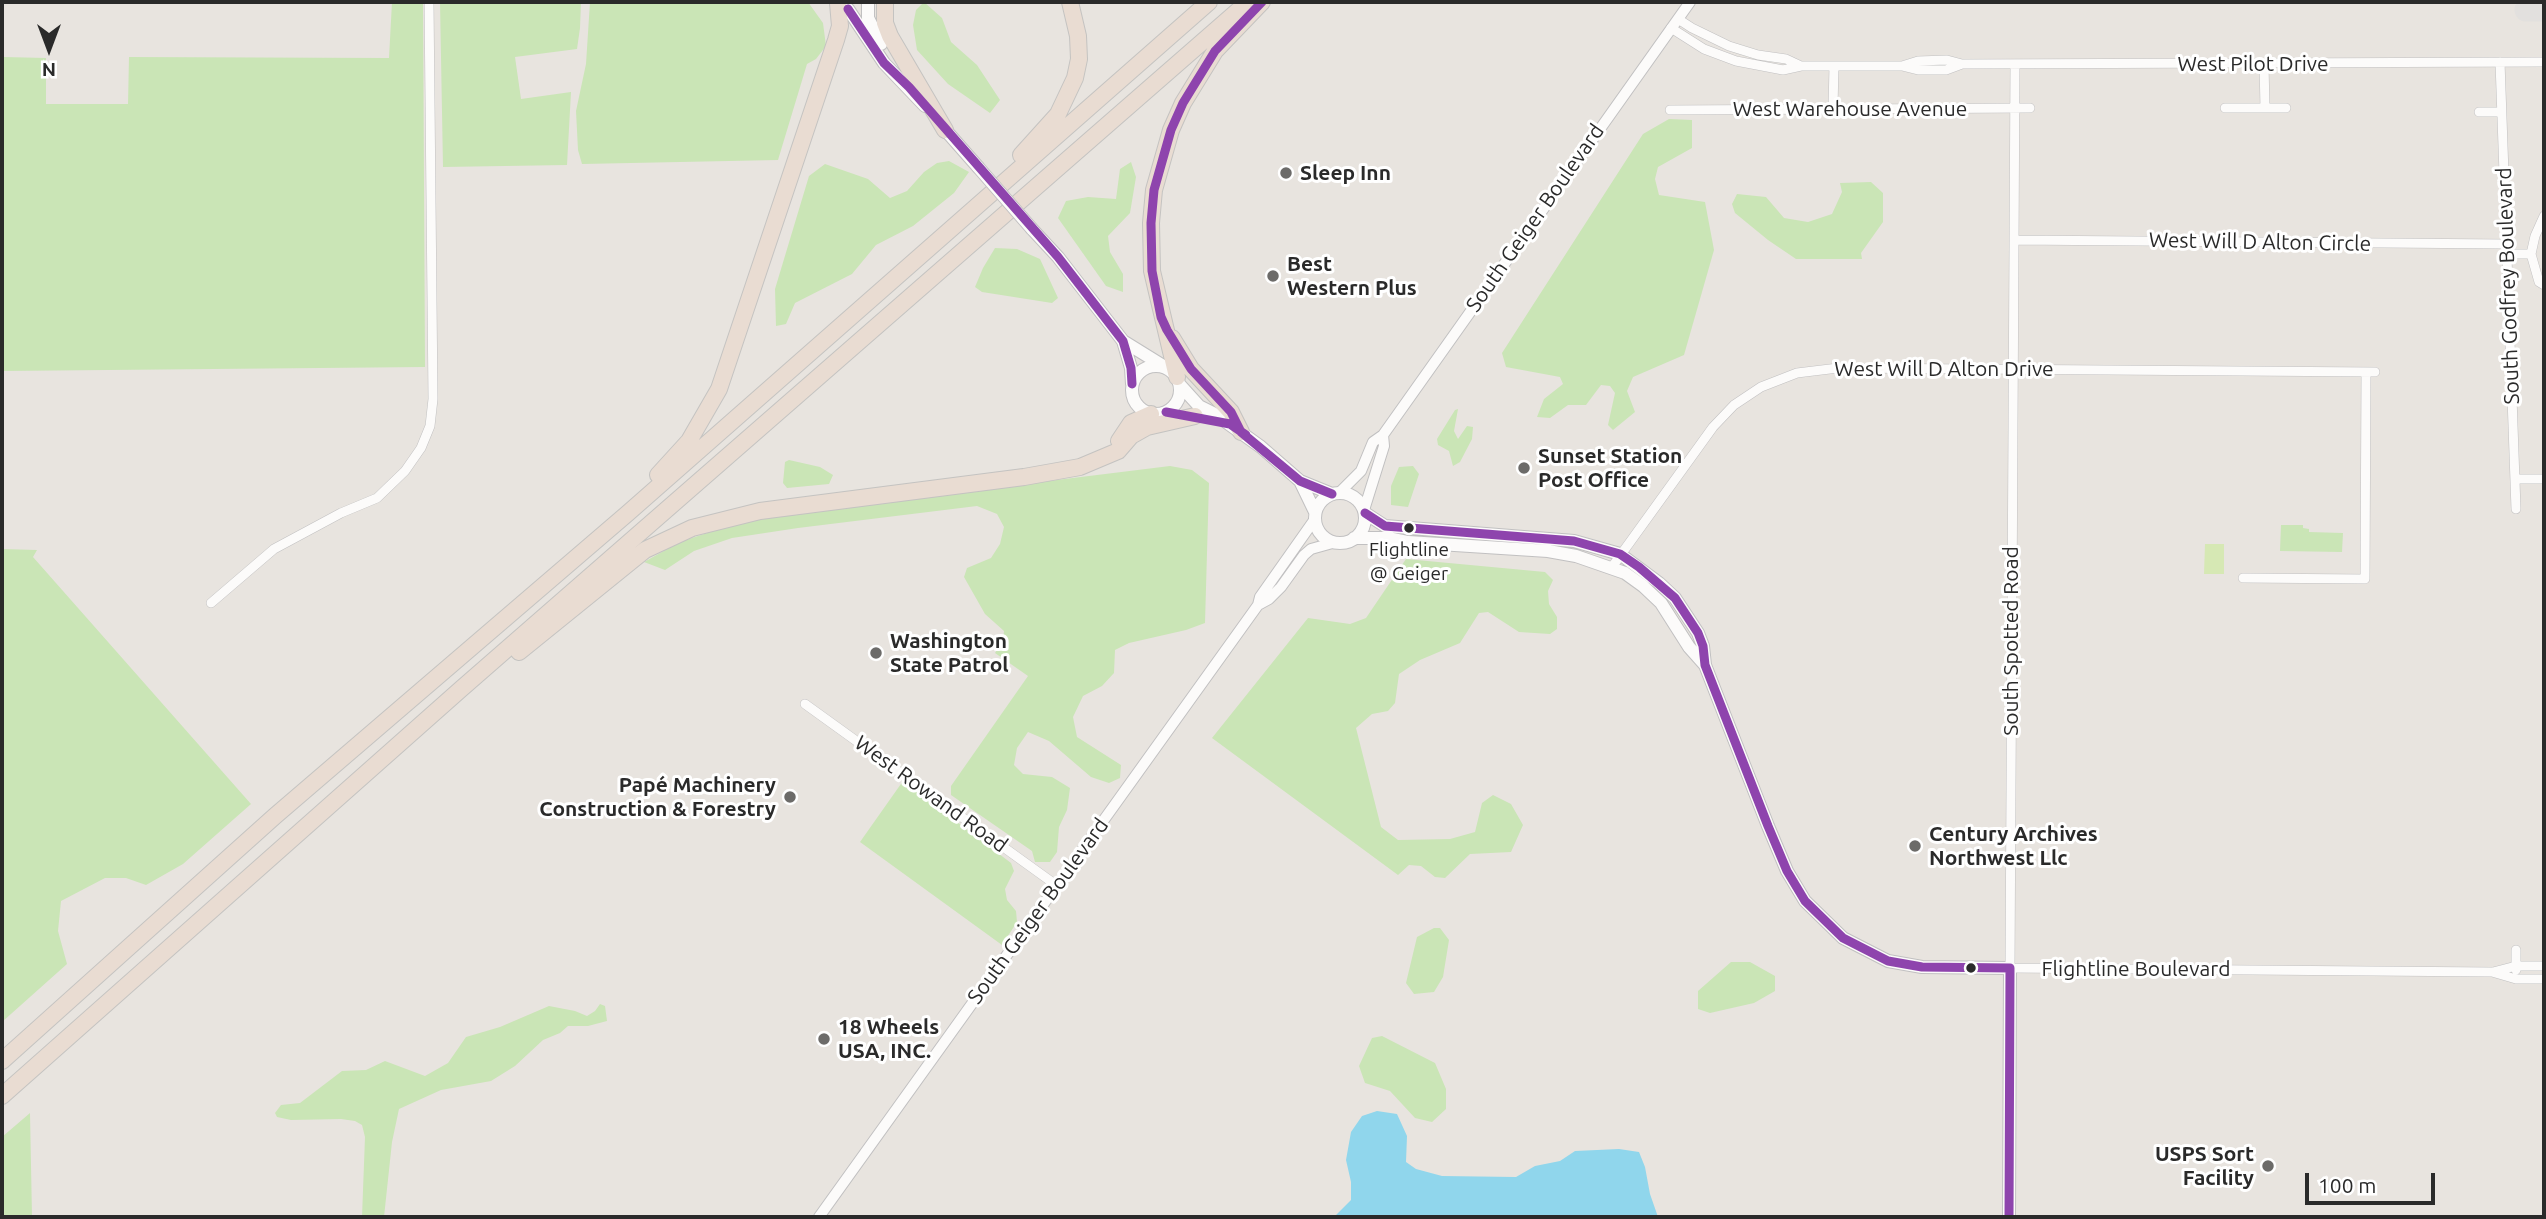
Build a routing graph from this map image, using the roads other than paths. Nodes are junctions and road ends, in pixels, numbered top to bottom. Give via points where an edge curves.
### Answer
1 (429, 2) edge
2 (867, 2) edge
3 (885, 2) edge
4 (1070, 2) edge
5 (1209, 2) edge
6 (1248, 2) edge
7 (1262, 2) edge
8 (1690, 2) edge
9 (841, 5) edge
10 (1674, 24) junction
11 (2500, 62) junction
12 (2544, 62) edge
13 (2015, 64) junction
14 (2264, 64) junction
15 (1834, 66) junction
16 (909, 87) junction
17 (1833, 108) junction
18 (2015, 108) junction
19 (2030, 108) dead end
20 (2225, 108) dead end
21 (2265, 108) junction
22 (2286, 108) dead end
23 (1670, 110) dead end
24 (2479, 112) dead end
25 (2501, 112) junction
26 (945, 130) junction
27 (1006, 181) junction
28 (2544, 216) edge
29 (2014, 240) junction
30 (2506, 249) junction
31 (2532, 254) junction
32 (2544, 285) edge
33 (1161, 317) junction
34 (1123, 341) junction
35 (2012, 368) junction
36 (1174, 376) junction
37 (1132, 384) junction
38 (1159, 413) junction
39 (1195, 416) junction
40 (1236, 428) junction
41 (1383, 435) junction
42 (1106, 456) junction
43 (2515, 479) junction
44 (2544, 479) edge
45 (1300, 481) junction
46 (1336, 493) junction
47 (2516, 509) dead end
48 (1364, 512) junction
49 (628, 513) junction
50 (1315, 516) junction
51 (1354, 538) junction
52 (1336, 542) junction
53 (1620, 554) junction
54 (1612, 567) junction
55 (2243, 578) dead end
56 (211, 603) dead end
57 (1258, 605) junction
58 (1705, 665) junction
59 (461, 689) junction
60 (805, 704) dead end
61 (1056, 885) junction
62 (2516, 950) dead end
63 (2516, 966) junction
64 (2544, 966) edge
65 (2010, 968) junction
66 (2492, 972) junction
67 (2516, 979) junction
68 (2544, 979) edge
69 (2, 1061) edge
70 (2, 1096) edge
71 (819, 1217) edge
72 (2009, 1217) edge

1 - 56 street via 430,426 405,471 377,498 274,549
2 - 9 main road via 860,9
2 - 16 main road via 870,25
3 - 26 highway via 890,36
4 - 27 highway via 1078,36 1075,78 1058,114 1017,160
5 - 27 highway
6 - 59 highway
7 - 33 highway via 1215,51 1182,103 1171,130 1154,190 1151,223 1152,271
8 - 10 street, South Geiger Boulevard
9 - 16 main road via 884,63
9 - 49 highway via 836,40 719,388 689,441
10 - 15 street, West Pilot Drive via 1704,49 1737,61 1783,70
10 - 41 street, South Geiger Boulevard
11 - 12 street, West Pilot Drive
11 - 14 street, West Pilot Drive
11 - 25 street, South Godfrey Boulevard
13 - 14 street, West Pilot Drive
13 - 15 street, West Pilot Drive via 1947,60 1902,66
13 - 18 street, South Spotted Road
14 - 21 street
15 - 17 street
16 - 26 main road
17 - 18 street, West Warehouse Avenue
17 - 23 street, West Warehouse Avenue
18 - 19 street, West Warehouse Avenue
18 - 29 street, South Spotted Road
20 - 21 street
21 - 22 street
24 - 25 street
25 - 30 street, South Godfrey Boulevard
26 - 34 main road, bridge via 1058,257
27 - 49 highway
28 - 31 street
29 - 30 street, West Will D Alton Circle
29 - 35 street, South Spotted Road
30 - 31 street, West Will D Alton Circle
30 - 43 street, South Godfrey Boulevard
31 - 32 street via 2539,282
33 - 36 highway
33 - 40 highway via 1181,355 1231,412
34 - 36 main road
34 - 37 main road
35 - 53 street, West Will D Alton Drive via 1838,368 1797,373 1761,387 1713,427
35 - 55 street, West Will D Alton Drive via 2371,372 2365,579
35 - 65 street, South Spotted Road
36 - 37 main road via 1148,367
36 - 38 main road via 1178,401
36 - 40 main road via 1199,406
37 - 38 main road via 1138,406
38 - 39 main road
38 - 42 highway via 1131,423
39 - 40 main road
39 - 42 highway via 1147,427
40 - 45 main road
41 - 46 street, South Geiger Boulevard via 1373,443 1361,471
41 - 48 street, South Geiger Boulevard via 1384,446
42 - 59 highway via 1069,469 760,511 692,528 645,551 524,649
43 - 44 street
43 - 47 street, South Godfrey Boulevard
45 - 46 main road
45 - 50 main road
46 - 48 main road via 1355,498
46 - 50 main road via 1324,498
48 - 51 main road via 1364,526
48 - 53 main road, Flightline Boulevard via 1385,526 1574,541
49 - 69 highway via 275,816
50 - 52 main road via 1322,536
50 - 57 street, South Geiger Boulevard
51 - 52 main road
51 - 54 main road, Flightline Boulevard via 1548,551
52 - 57 street, South Geiger Boulevard via 1311,549 1281,587
53 - 54 street, West Will D Alton Drive
53 - 58 main road, Flightline Boulevard via 1675,598 1698,633
54 - 58 main road, Flightline Boulevard via 1661,603
57 - 61 street, South Geiger Boulevard
58 - 65 main road, Flightline Boulevard via 1787,871 1805,901 1827,923 1843,938 1888,961 1922,967
59 - 70 highway
60 - 61 street, West Rowand Road
61 - 71 street, South Geiger Boulevard
62 - 63 street
63 - 64 street, Flightline Boulevard
63 - 66 street, Flightline Boulevard
63 - 67 street
65 - 66 street, Flightline Boulevard
65 - 72 main road, South Spotted Road
66 - 67 street, Flightline Boulevard
67 - 68 street, Flightline Boulevard

